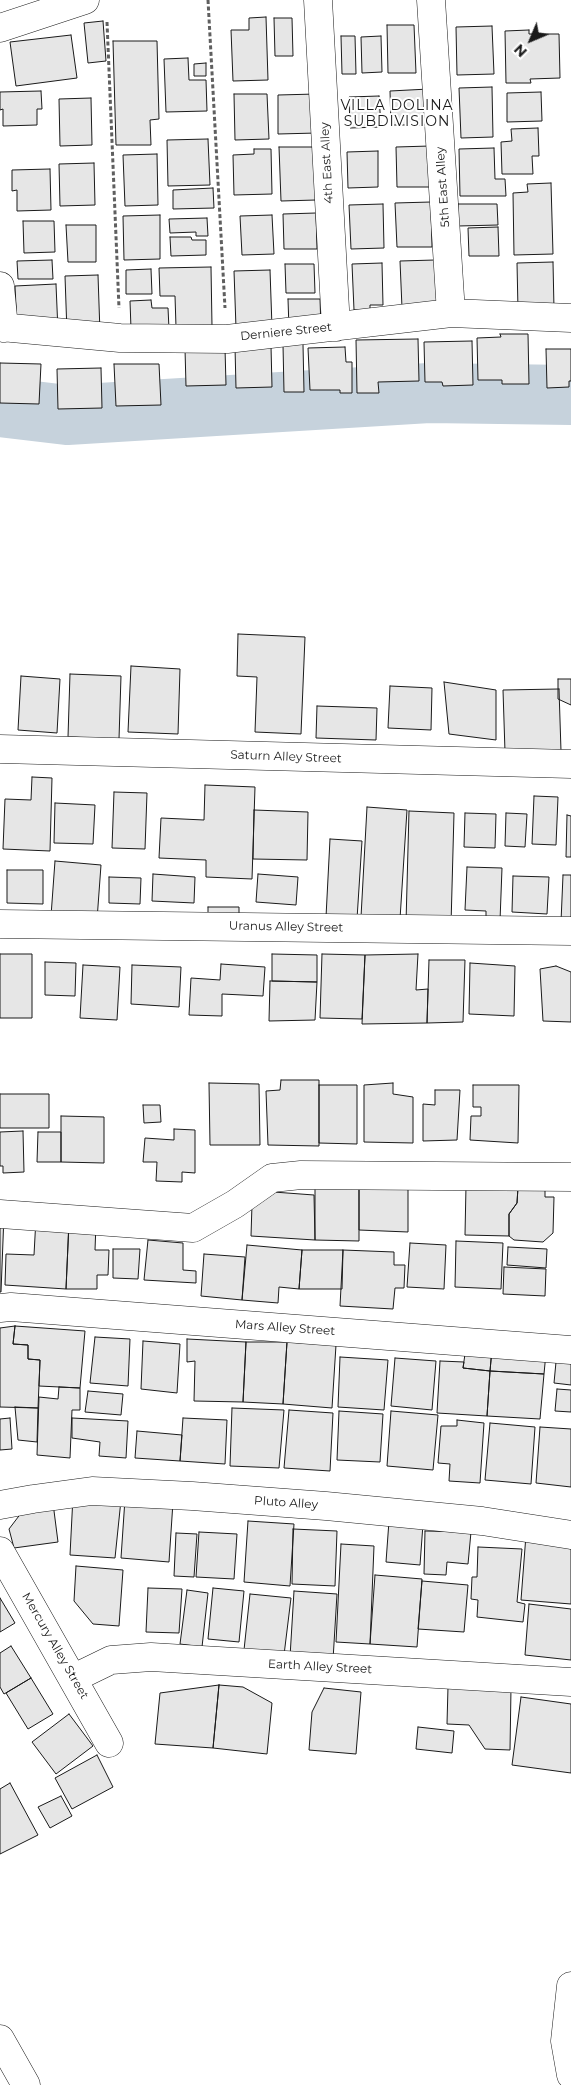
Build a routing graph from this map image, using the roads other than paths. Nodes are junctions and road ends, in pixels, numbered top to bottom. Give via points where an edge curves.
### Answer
1 (82, 0) edge
2 (318, 0) edge
3 (431, 0) edge
4 (0, 28) edge
5 (0, 286) edge
6 (451, 313) junction
7 (571, 318) edge
8 (336, 327) junction
9 (2, 328) edge
10 (0, 749) edge
11 (571, 764) edge
12 (0, 924) edge
13 (571, 931) edge
14 (571, 1177) edge
15 (0, 1214) edge
16 (0, 1308) edge
17 (571, 1350) edge
18 (0, 1505) edge
19 (571, 1535) edge
20 (0, 1551) edge
21 (74, 1678) junction
22 (571, 1682) edge
23 (110, 1743) dead end
24 (571, 1986) edge
25 (0, 2039) edge
26 (571, 2075) edge
27 (26, 2085) edge

1 - 4 street
2 - 8 street, 4th East Alley
3 - 6 street, 5th East Alley
5 - 9 street
6 - 7 street, Derniere Street
6 - 8 street, Derniere Street
8 - 9 street, Derniere Street via 227,339 120,338
10 - 11 street, Saturn Alley Street
12 - 13 street, Uranus Alley Street
14 - 15 street via 301,1175 272,1178 193,1228
16 - 17 street, Mars Alley Street
18 - 19 street, Pluto Alley via 92,1491 183,1495 482,1521
20 - 21 street, Mercury Alley Street
21 - 22 street, Earth Alley Street via 111,1660 151,1657
21 - 23 street, Mercury Alley Street
24 - 26 street via 565,2041
25 - 27 street

